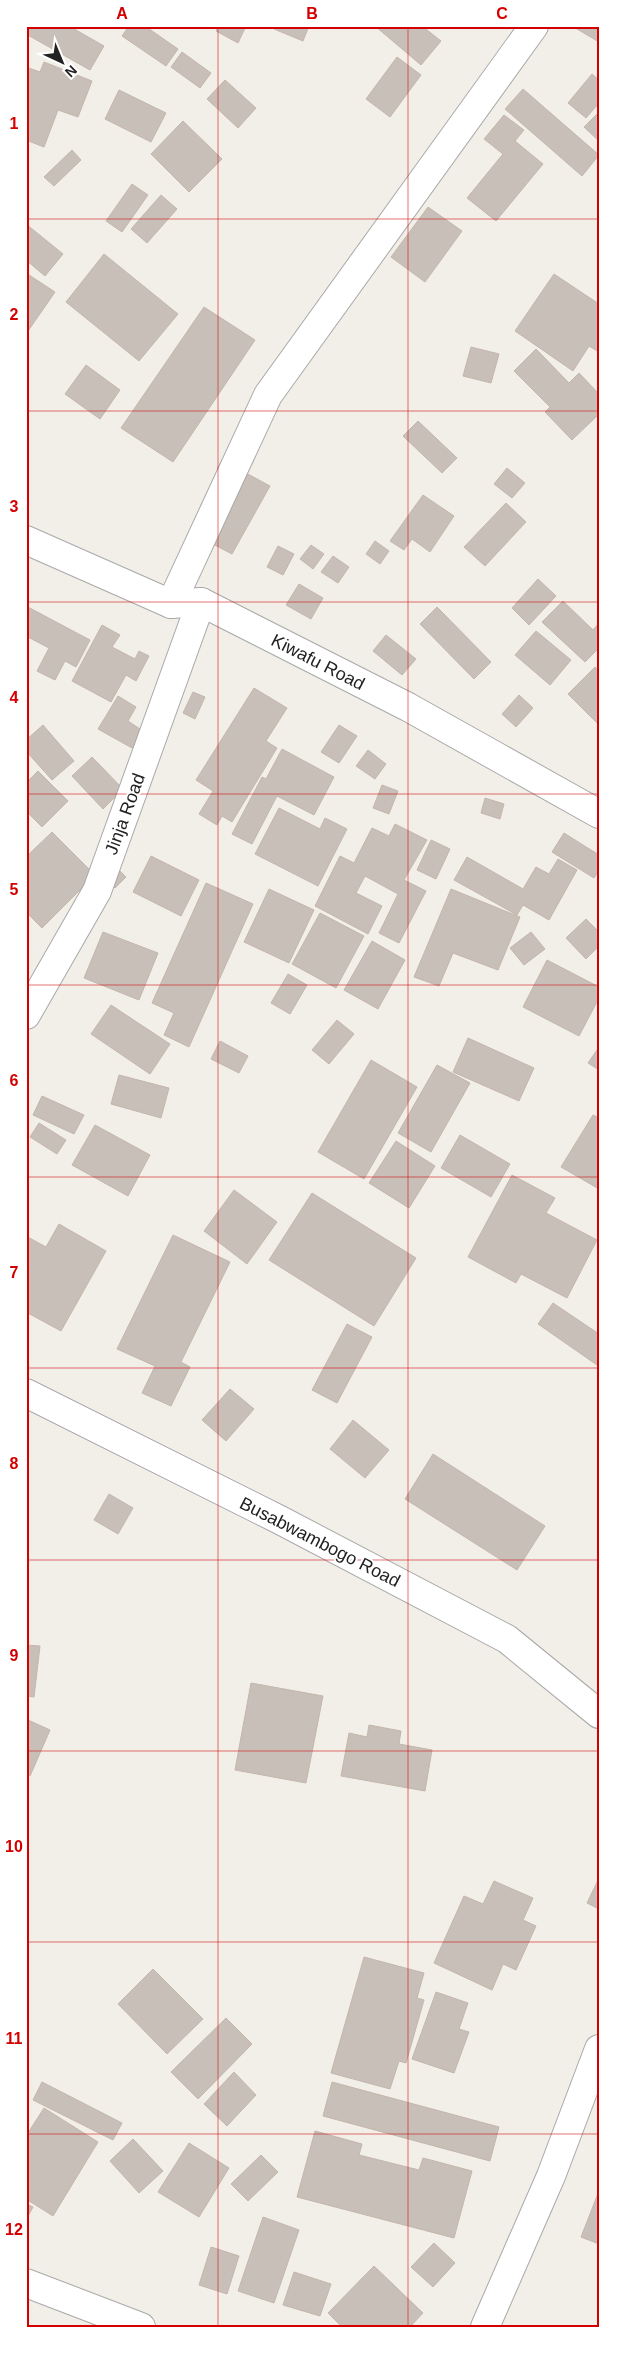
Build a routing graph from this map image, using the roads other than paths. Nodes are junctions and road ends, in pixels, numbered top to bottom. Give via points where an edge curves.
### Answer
1 (534, 26) edge
2 (26, 540) edge
3 (201, 602) junction
4 (171, 604) junction
5 (599, 814) edge
6 (26, 1015) edge
7 (26, 1393) edge
8 (599, 1714) edge
9 (599, 2049) edge
10 (26, 2283) edge
11 (141, 2327) edge
12 (485, 2327) edge

1 - 4 street via 268,395
2 - 4 street
3 - 4 street
3 - 5 street, Kiwafu Road via 408,707
3 - 6 street, Jinja Road via 97,891
7 - 8 street, Busabwambogo Road via 280,1520 507,1639
9 - 12 street via 551,2176
10 - 11 street

